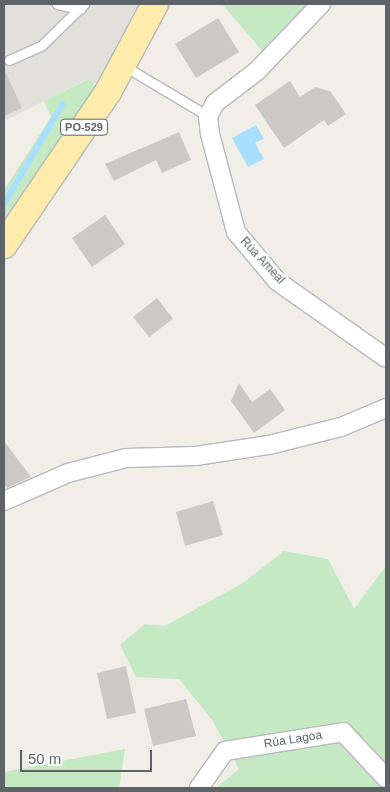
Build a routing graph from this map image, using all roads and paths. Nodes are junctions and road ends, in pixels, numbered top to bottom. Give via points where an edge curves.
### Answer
1 (57, 4) edge
2 (155, 4) edge
3 (321, 4) edge
4 (82, 6) edge
5 (9, 60) dead end
6 (123, 66) junction
7 (208, 116) junction
8 (4, 245) edge
9 (386, 358) edge
10 (386, 408) edge
11 (4, 501) edge
12 (386, 778) edge
13 (199, 788) edge

1 - 4 lane
2 - 6 main road, PO-529
3 - 7 street via 257,71 215,103
4 - 5 lane via 42,45
6 - 7 lane
6 - 8 main road, PO-529
7 - 9 street, Rúa Ameal via 236,232 277,280
10 - 11 street via 341,427 269,446 196,456 126,458 68,473
12 - 13 street, Rúa Lagoa via 343,732 225,751

